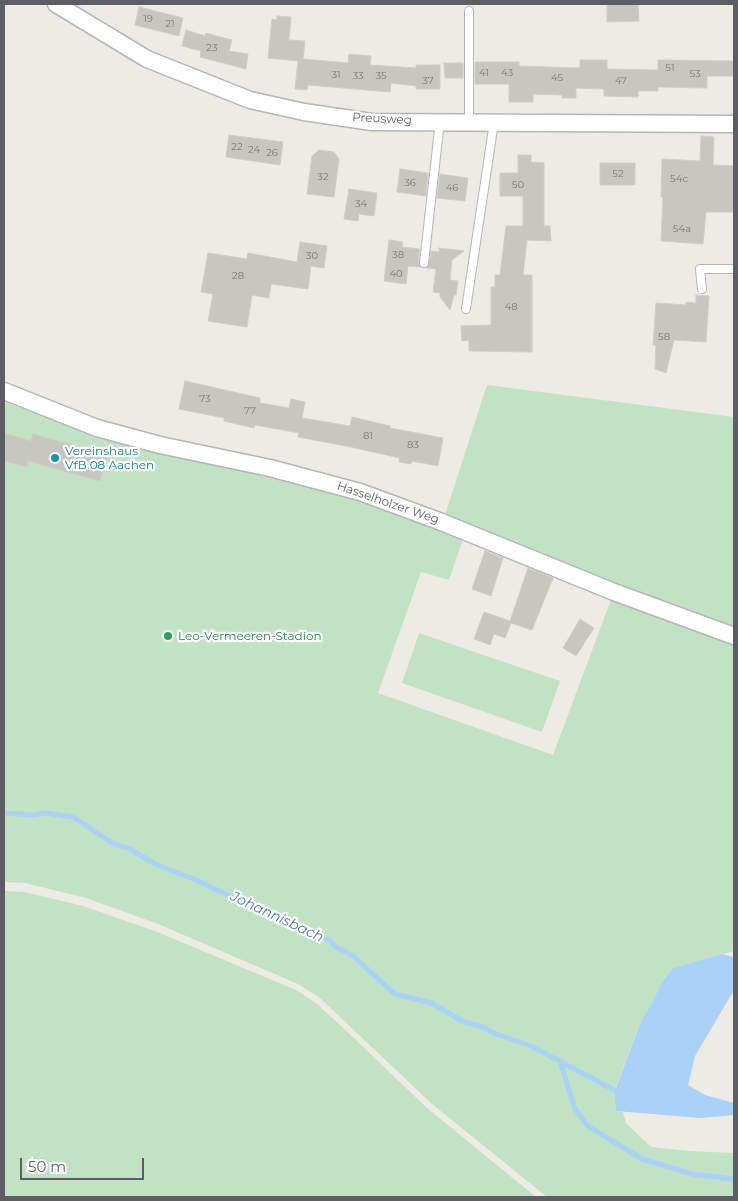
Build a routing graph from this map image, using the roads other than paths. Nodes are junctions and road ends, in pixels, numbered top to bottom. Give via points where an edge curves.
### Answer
1 (56, 4) edge
2 (469, 11) dead end
3 (440, 121) junction
4 (469, 122) junction
5 (494, 122) junction
6 (734, 124) edge
7 (424, 263) dead end
8 (734, 269) edge
9 (702, 289) dead end
10 (466, 309) dead end
11 (4, 391) edge
12 (734, 636) edge

1 - 3 street, Preusweg via 147,59 250,100 372,122
2 - 4 lane
3 - 4 street, Preusweg
3 - 7 lane
4 - 5 street, Preusweg
5 - 6 street, Preusweg
5 - 10 lane
8 - 9 lane via 700,269
11 - 12 street, Hasselholzer Weg via 97,428 360,492

